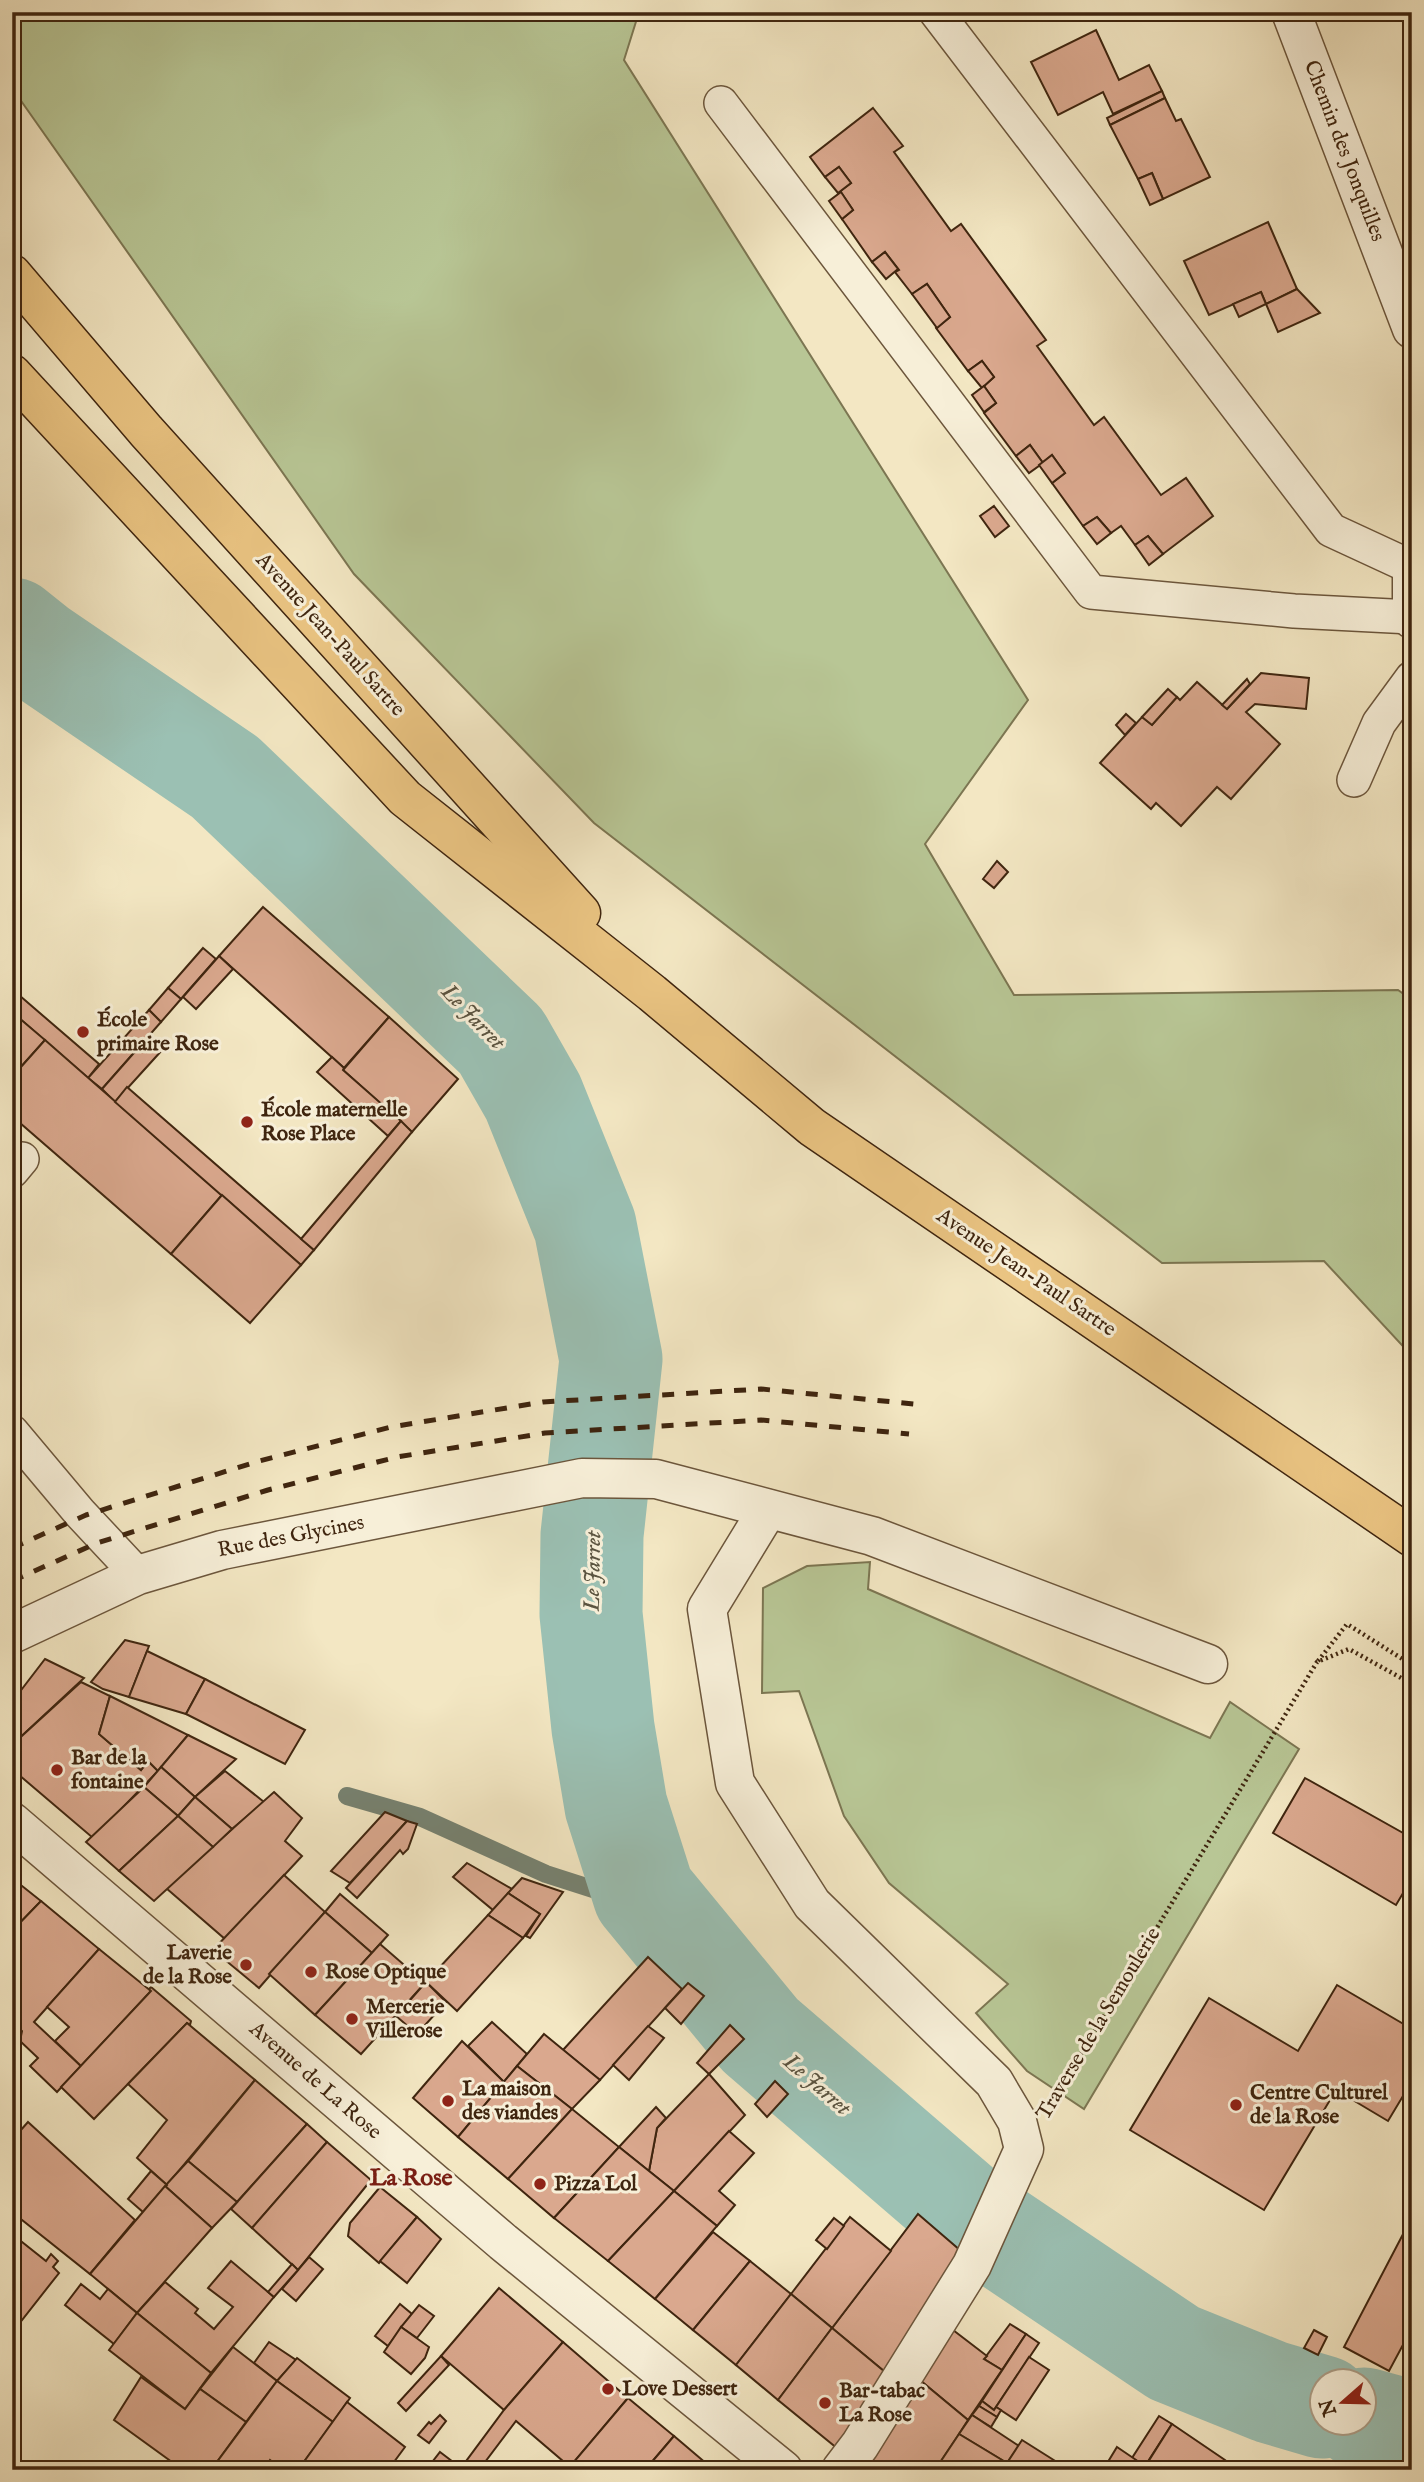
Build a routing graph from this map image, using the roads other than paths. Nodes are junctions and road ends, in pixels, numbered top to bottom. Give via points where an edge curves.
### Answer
1 (936, 12) edge
2 (1291, 12) edge
3 (721, 103) dead end
4 (12, 274) edge
5 (1412, 329) edge
6 (12, 374) edge
7 (1411, 566) edge
8 (1411, 618) edge
9 (1412, 678) edge
10 (1354, 780) dead end
11 (652, 993) junction
12 (12, 1432) edge
13 (768, 1509) junction
14 (1412, 1536) edge
15 (138, 1575) junction
16 (12, 1634) edge
17 (1208, 1664) dead end
18 (12, 1822) edge
19 (783, 2470) edge
20 (841, 2470) edge

1 - 7 lane via 1331,530
2 - 5 street, Chemin des Jonquilles
3 - 8 lane via 1091,592
4 - 11 main road, Avenue Jean-Paul Sartre via 146,431
6 - 11 main road, Avenue Jean-Paul Sartre via 405,799
7 - 8 street
9 - 10 lane via 1379,723
11 - 14 main road, Avenue Jean-Paul Sartre via 812,1127
12 - 15 lane
13 - 15 street, Rue des Glycines via 656,1479 582,1478 222,1549
13 - 17 street, Rue des Glycines via 872,1536
13 - 20 street via 707,1609 736,1783 812,1904 994,2082 1017,2121 1024,2149 972,2265
15 - 16 street, Rue des Glycines
18 - 19 street, Avenue de La Rose via 503,2242

